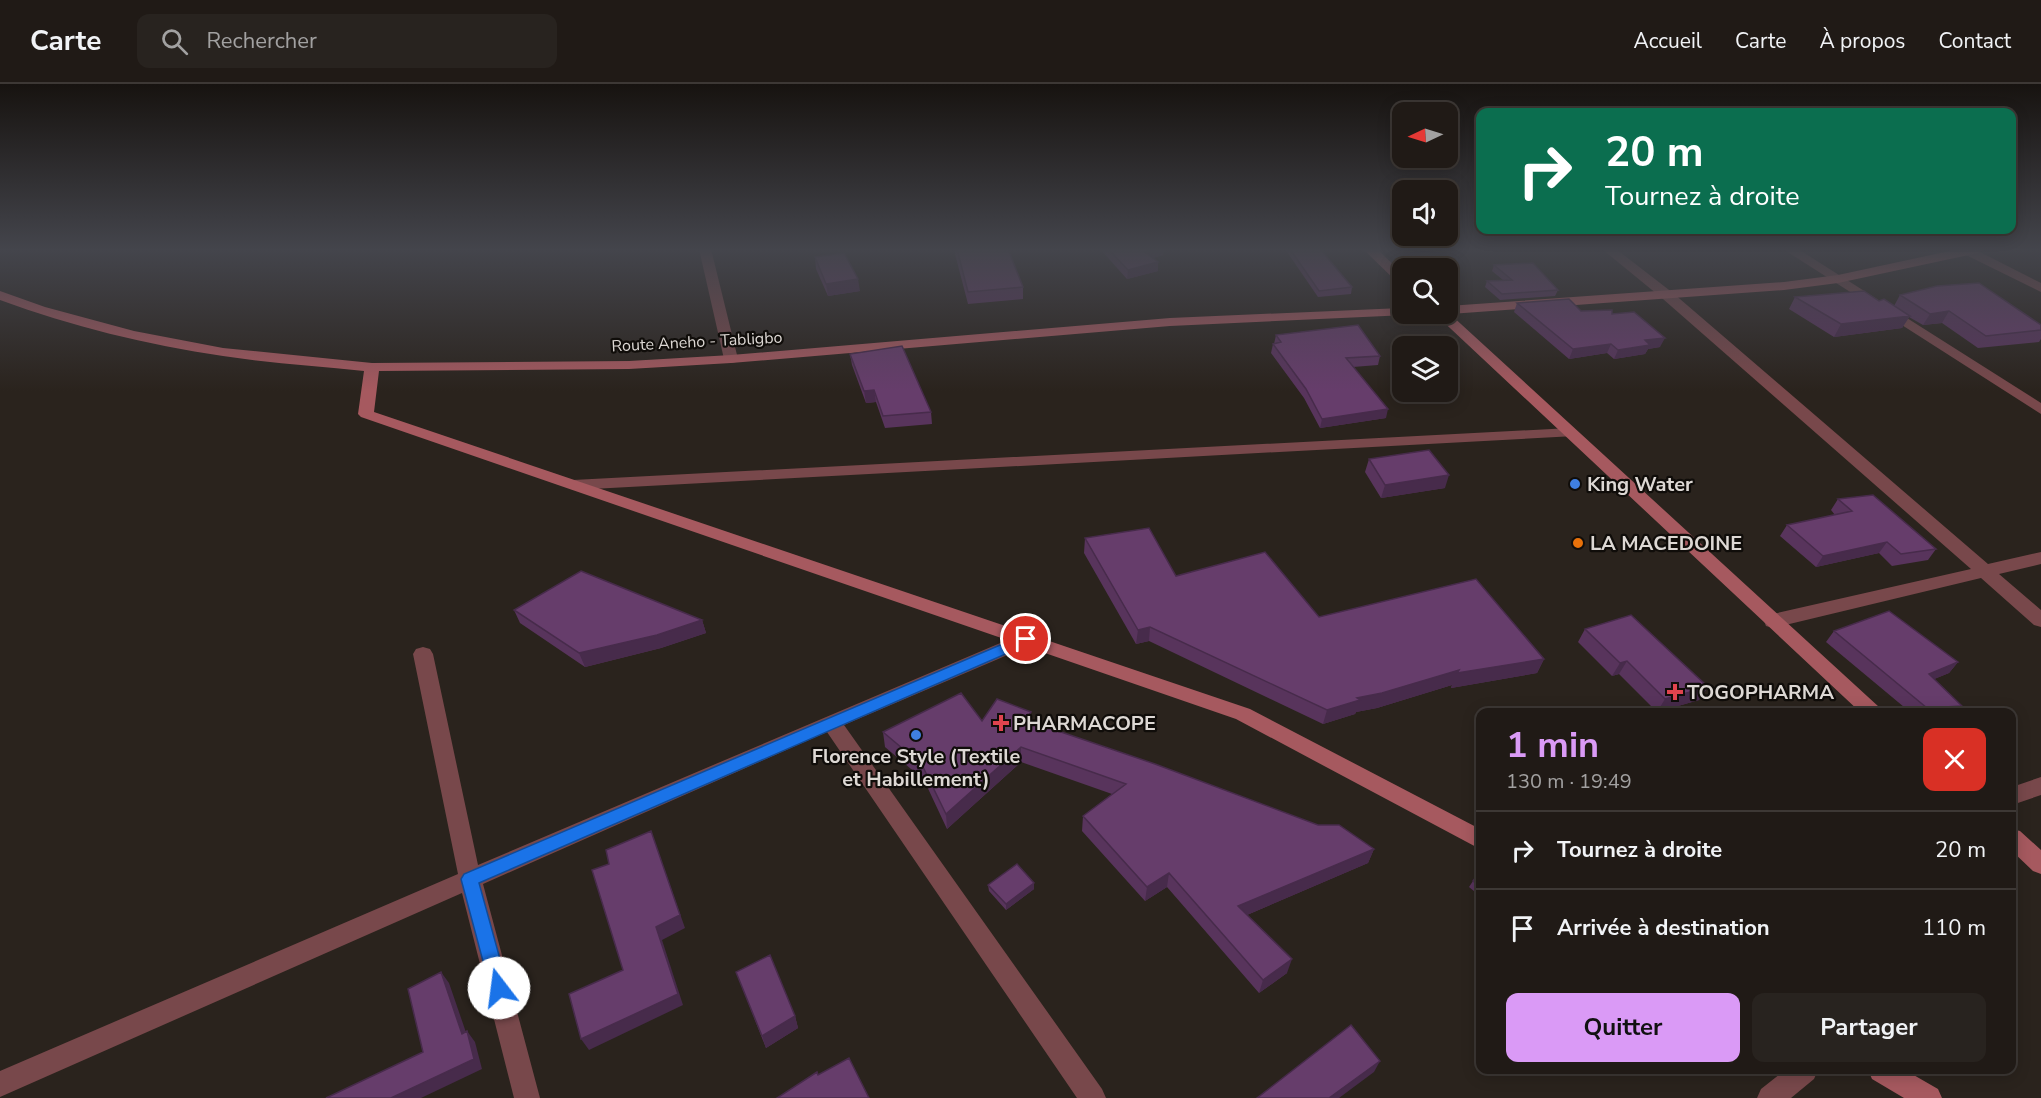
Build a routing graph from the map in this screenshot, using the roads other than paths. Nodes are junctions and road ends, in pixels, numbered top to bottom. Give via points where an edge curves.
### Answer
1 (4, 296) edge
2 (716, 296) edge
3 (1663, 296) edge
4 (1668, 296) edge
5 (1865, 296) edge
6 (1458, 309) edge
7 (1392, 312) edge
8 (1453, 324) edge
9 (731, 359) junction
10 (372, 368) junction
11 (2041, 410) edge
12 (1570, 433) junction
13 (573, 485) junction
14 (2041, 558) edge
15 (1984, 571) junction
16 (2041, 620) edge
17 (1773, 621) junction
18 (1026, 639) junction
19 (423, 654) dead end
20 (1868, 708) edge
21 (831, 722) junction
22 (2041, 786) edge
23 (2016, 795) edge
24 (1476, 838) edge
25 (2016, 842) edge
26 (2041, 864) edge
27 (470, 879) junction
28 (1800, 1074) edge
29 (1888, 1074) edge
30 (0, 1084) edge
31 (527, 1098) edge
32 (1093, 1098) edge
33 (1770, 1098) edge
34 (1929, 1098) edge

1 - 10 main road, Route Aneho - Tabligbo via 133,335 223,352
2 - 9 street
3 - 6 main road
4 - 15 street
5 - 11 street
7 - 9 main road, Route Aneho - Tabligbo via 1170,322
8 - 12 main road
9 - 10 main road, Route Aneho - Tabligbo via 629,365
10 - 13 main road via 366,414
12 - 13 street
12 - 17 main road
13 - 18 main road
14 - 15 street
15 - 16 street
15 - 17 street
17 - 20 main road
18 - 21 street
18 - 24 main road via 1243,714
19 - 27 street
21 - 27 street
21 - 32 street
22 - 23 street
25 - 26 main road
27 - 30 street
27 - 31 street
28 - 33 street
29 - 34 main road

